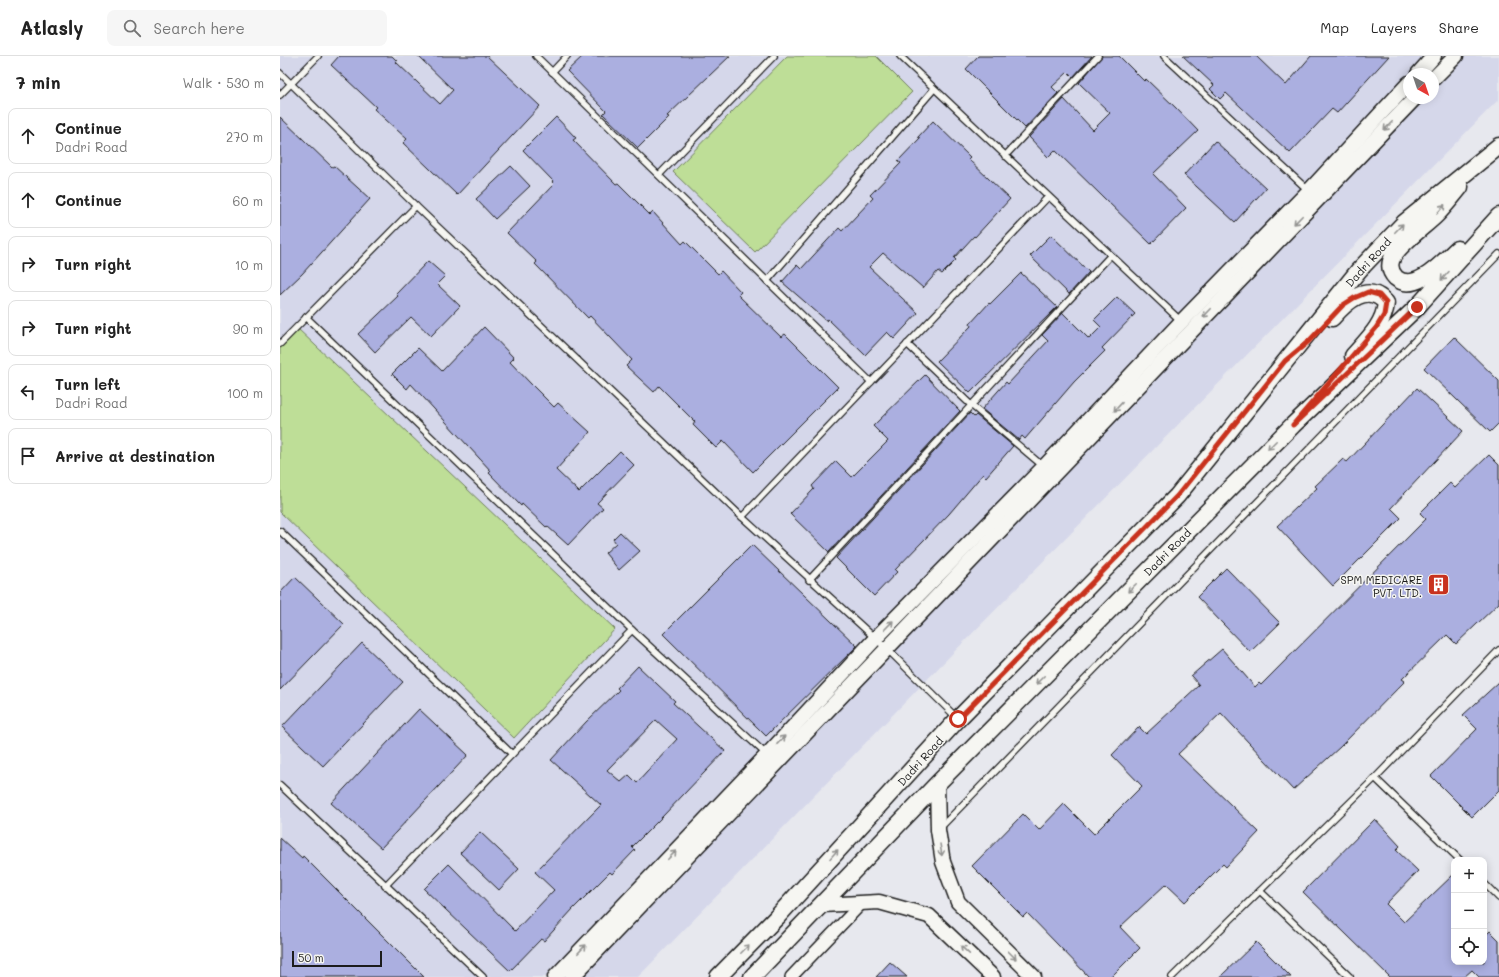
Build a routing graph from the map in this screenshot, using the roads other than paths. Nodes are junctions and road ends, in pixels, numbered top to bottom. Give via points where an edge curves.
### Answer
1 (318, 56) edge
2 (536, 56) edge
3 (567, 56) edge
4 (774, 56) edge
5 (900, 56) edge
6 (1098, 56) edge
7 (1164, 56) edge
8 (1434, 56) edge
9 (1456, 56) edge
10 (1423, 68) edge
11 (552, 72) junction
12 (280, 73) edge
13 (1439, 73) edge
14 (291, 84) junction
15 (934, 89) junction
16 (1403, 90) edge
17 (280, 95) edge
18 (1409, 104) edge
19 (1494, 151) edge
20 (1005, 156) junction
21 (659, 175) junction
22 (1314, 195) junction
23 (1048, 197) junction
24 (416, 206) junction
25 (1499, 212) edge
26 (1499, 216) edge
27 (1499, 254) edge
28 (1110, 256) junction
29 (767, 281) junction
30 (306, 317) junction
31 (1186, 326) junction
32 (280, 344) edge
33 (907, 344) junction
34 (1285, 361) junction
35 (871, 382) junction
36 (971, 405) junction
37 (1293, 425) junction
38 (1048, 471) junction
39 (742, 517) junction
40 (280, 531) edge
41 (810, 580) junction
42 (632, 630) junction
43 (875, 639) junction
44 (887, 649) junction
45 (1499, 650) edge
46 (958, 719) junction
47 (512, 754) junction
48 (772, 760) junction
49 (1376, 778) junction
50 (937, 784) junction
51 (280, 785) edge
52 (938, 830) junction
53 (1457, 857) edge
54 (385, 886) junction
55 (1487, 886) edge
56 (1260, 891) junction
57 (1499, 898) edge
58 (862, 904) junction
59 (822, 905) junction
60 (482, 977) edge
61 (555, 977) edge
62 (572, 977) edge
63 (718, 977) edge
64 (752, 977) edge
65 (791, 977) edge
66 (993, 977) edge
67 (1034, 977) edge
68 (1172, 977) edge
69 (1350, 977) edge

1 - 14 lane
2 - 11 lane
3 - 11 lane
4 - 21 lane
5 - 15 lane
6 - 20 lane
7 - 22 lane
8 - 10 street
9 - 13 street
11 - 21 lane
12 - 14 lane
14 - 17 lane
14 - 24 lane
15 - 20 lane
15 - 29 lane
16 - 22 street
18 -> 22 street
25 -> 19 main road via 1428,274 1414,283 1405,284 1391,271 1391,261 1402,245 1436,214
34 -> 19 main road, Dadri Road via 1359,270 1404,223
20 - 23 lane
21 - 29 lane
22 - 31 street
23 - 28 lane
23 - 33 lane
24 - 30 lane
24 - 39 lane
26 -> 37 main road, Dadri Road via 1417,307
27 - 52 lane
28 - 31 lane
28 - 36 lane
29 - 35 lane
30 - 32 lane
30 - 42 lane
31 - 38 street
33 - 35 lane
33 - 36 lane
34 - 37 main road via 1309,341 1343,305 1354,298 1368,292 1379,295 1386,303 1384,315 1376,328
34 - 46 main road, Dadri Road via 1177,496
35 - 39 lane
36 - 38 lane
36 - 41 lane
37 -> 50 main road, Dadri Road
43 -> 38 street
38 - 44 street
39 - 41 lane
40 - 47 lane
41 - 43 lane
42 - 47 lane
42 - 48 lane
43 - 44 lane
48 -> 43 street
44 - 46 lane
44 - 48 street
45 - 49 lane
63 -> 46 main road, Dadri Road via 777,917
47 - 54 lane
61 -> 48 street
48 - 62 street
49 - 53 lane
49 - 56 lane
50 - 52 street
50 - 59 main road, Dadri Road
51 - 54 lane
52 -> 67 street via 943,862 958,902
54 - 60 lane
55 - 57 lane
56 - 68 lane
56 - 69 lane
58 - 59 street
58 - 65 street
66 -> 58 street via 929,916 879,902
59 - 64 main road, Dadri Road

